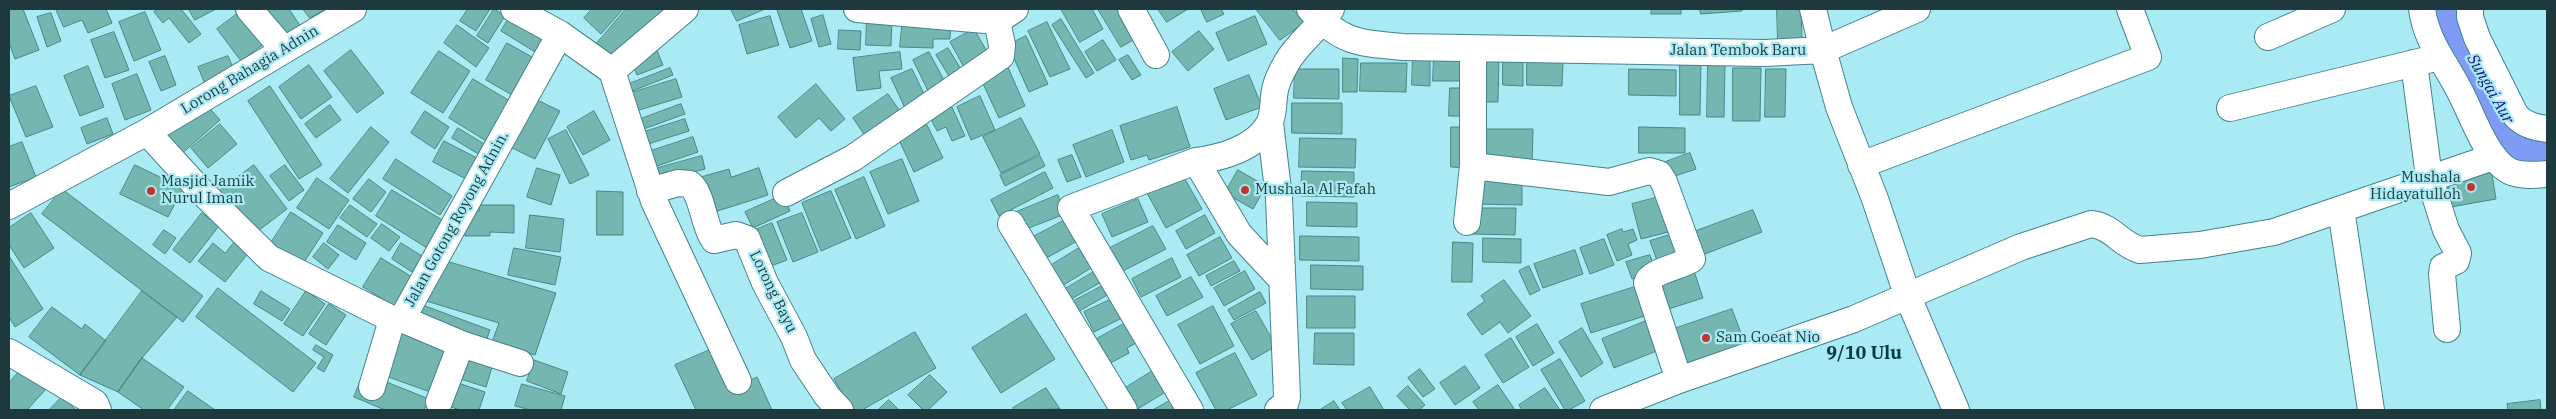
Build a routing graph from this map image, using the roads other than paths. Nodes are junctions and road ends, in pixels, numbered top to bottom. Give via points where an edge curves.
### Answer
1 (250, 9) edge
2 (353, 9) edge
3 (514, 9) edge
4 (685, 9) edge
5 (857, 9) edge
6 (1131, 9) edge
7 (1813, 9) edge
8 (1917, 9) edge
9 (2130, 9) edge
10 (2332, 9) edge
11 (2422, 9) edge
12 (2470, 9) edge
13 (1321, 13) edge
14 (1006, 15) edge
15 (560, 34) junction
16 (2268, 37) dead end
17 (1472, 48) junction
18 (284, 50) junction
19 (1823, 50) junction
20 (1156, 55) dead end
21 (2426, 60) junction
22 (612, 71) junction
23 (2230, 108) dead end
24 (1270, 123) junction
25 (2547, 128) edge
26 (147, 132) junction
27 (2493, 157) junction
28 (1196, 161) junction
29 (1861, 165) junction
30 (1473, 166) junction
31 (2547, 174) edge
32 (2429, 177) junction
33 (650, 191) junction
34 (786, 193) dead end
35 (9, 206) edge
36 (2340, 209) junction
37 (1468, 222) dead end
38 (1011, 224) dead end
39 (1281, 279) junction
40 (1908, 297) junction
41 (394, 323) junction
42 (2447, 329) dead end
43 (460, 348) junction
44 (9, 352) edge
45 (520, 363) dead end
46 (1679, 380) junction
47 (738, 381) dead end
48 (372, 387) dead end
49 (439, 402) dead end
50 (98, 410) edge
51 (840, 410) edge
52 (1124, 410) edge
53 (1190, 410) edge
54 (1278, 410) edge
55 (1603, 410) edge
56 (1956, 410) edge
57 (2371, 410) edge

1 - 18 street
2 - 18 street, Lorong Bahagia Adnin
3 - 15 street
4 - 22 street
5 - 14 street
6 - 20 street
7 - 19 street
8 - 19 street
9 - 29 street via 2148,57
10 - 16 street
11 - 21 street
12 - 25 street via 2477,38 2516,116 2534,127
13 - 17 street, Jalan Tembok Baru via 1339,35 1362,43
13 - 24 street via 1288,60 1276,87
14 - 34 street via 1001,56 853,158
15 - 22 street
15 - 41 street, Jalan Gotong Royong Adnin.
17 - 19 street, Jalan Tembok Baru via 1765,53
17 - 30 street
18 - 26 street, Lorong Bahagia Adnin
19 - 29 street, Jalan Tembok Baru via 1839,107
21 - 23 street
21 - 27 street via 2458,86
21 - 32 street
22 - 33 street
24 - 28 street via 1256,140 1236,151
24 - 39 street via 1279,198
26 - 35 street
26 - 41 street, Jalan Gotong Royong Adnin. via 269,258
27 - 31 street via 2508,171
27 - 32 street
28 - 39 street via 1239,234
28 - 53 street via 1071,208
29 - 40 street, Jalan Tembok Baru
30 - 37 street
30 - 46 street via 1609,182 1649,171 1659,174 1692,259 1652,275 1647,283
32 - 36 street
32 - 42 street via 2446,230 2458,253 2456,261 2444,267 2442,274
33 - 47 street
33 - 51 street, Lorong Bayu via 678,183 690,184 695,189 714,240 736,235 747,239 803,360
36 - 40 street via 2256,236 2140,250 2127,246 2102,225 2091,224 2021,247
36 - 57 street
38 - 52 street
39 - 54 street via 1287,397
40 - 46 street
40 - 56 street, Jalan Tembok Baru
41 - 43 street
41 - 48 street
43 - 45 street
43 - 49 street
44 - 50 street via 95,403
46 - 55 street

